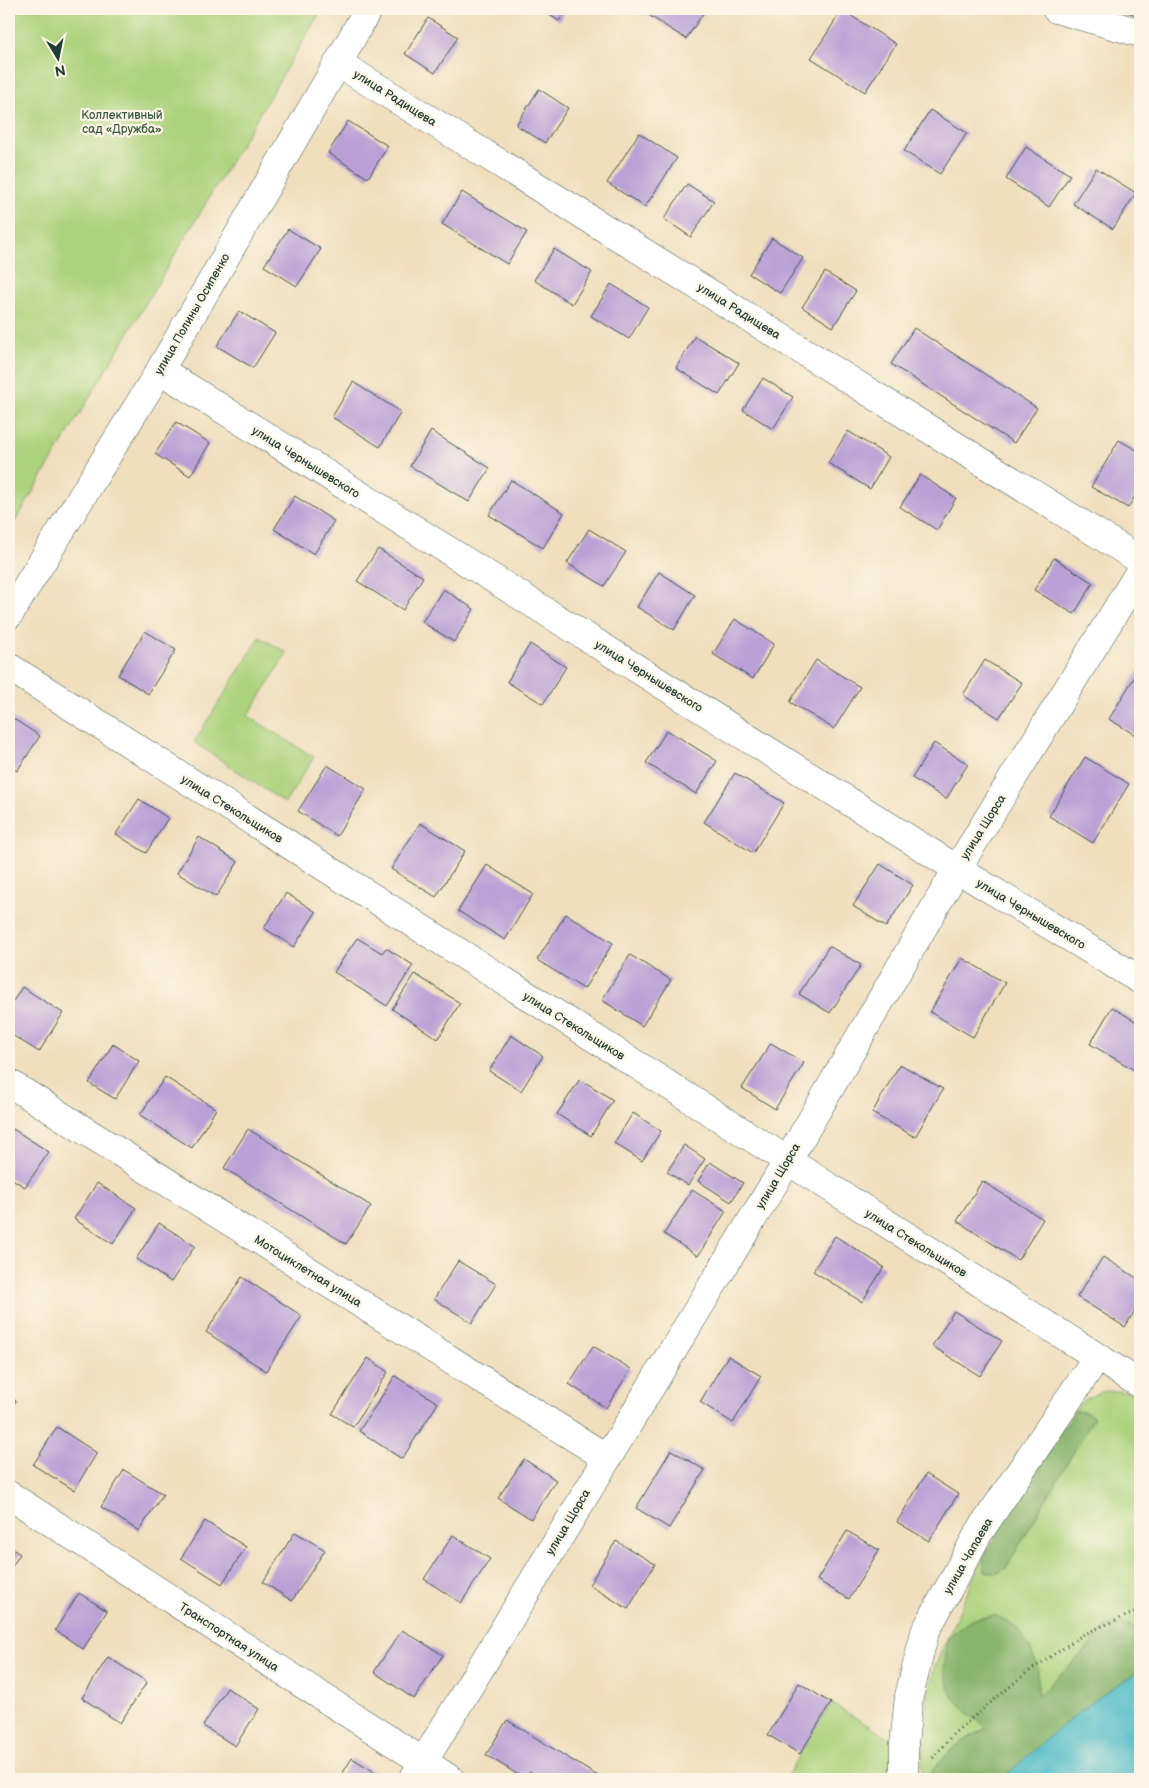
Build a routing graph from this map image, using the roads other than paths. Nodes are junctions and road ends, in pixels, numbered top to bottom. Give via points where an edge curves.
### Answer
1 (368, 9) edge
2 (1056, 9) edge
3 (1140, 32) edge
4 (338, 63) junction
5 (160, 370) junction
6 (1140, 560) edge
7 (1140, 570) edge
8 (9, 615) edge
9 (9, 667) edge
10 (957, 869) junction
11 (1140, 980) edge
12 (9, 1083) edge
13 (787, 1162) junction
14 (1098, 1357) junction
15 (1140, 1384) edge
16 (607, 1458) junction
17 (9, 1495) edge
18 (418, 1771) edge
19 (450, 1779) edge
20 (904, 1779) edge

1 - 4 street, улица Полины Осипенко
2 - 3 street
4 - 5 street, улица Полины Осипенко
4 - 6 street, улица Радищева
5 - 8 street, улица Полины Осипенко
5 - 10 street, улица Чернышевского
7 - 10 street, улица Щорса
9 - 13 street, улица Стекольщиков
10 - 11 street, улица Чернышевского
10 - 13 street, улица Щорса
12 - 16 street, Мотоциклетная улица
13 - 14 street, улица Стекольщиков
13 - 16 street, улица Щорса
14 - 15 street, улица Стекольщиков
14 - 20 street, улица Чапаева via 978,1534 925,1632 909,1696
16 - 18 street, улица Щорса
17 - 18 street, Транспортная улица
18 - 19 street, Транспортная улица

